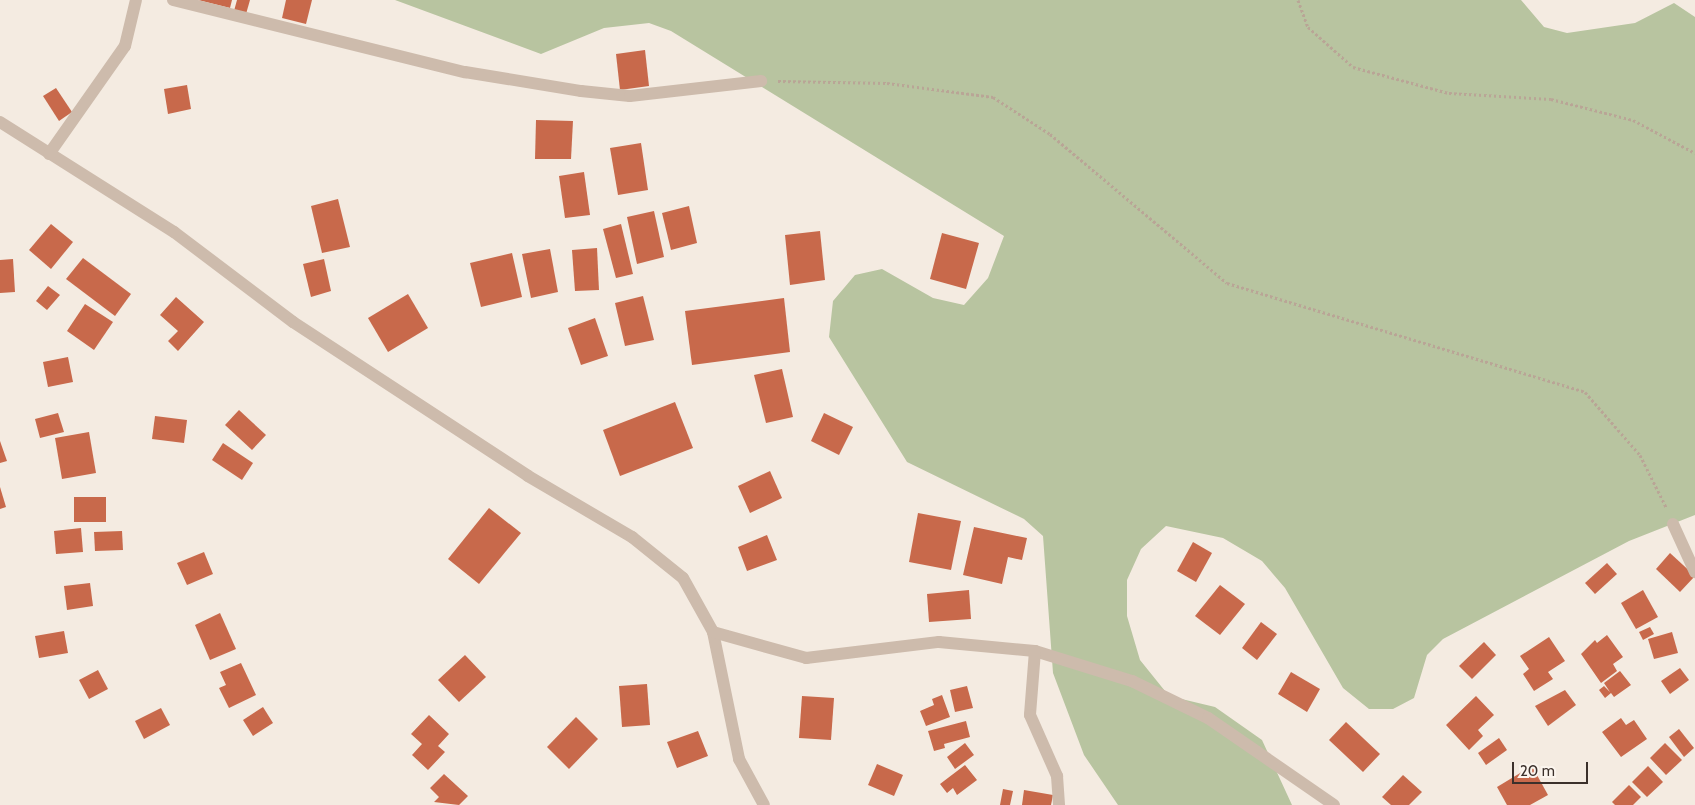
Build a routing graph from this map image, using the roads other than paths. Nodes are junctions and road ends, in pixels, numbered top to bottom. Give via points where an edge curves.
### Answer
1 (136, 0) edge
2 (173, 0) edge
3 (761, 81) road end
4 (0, 122) edge
5 (49, 154) junction
6 (1674, 524) road end
7 (1695, 572) edge
8 (713, 632) junction
9 (1035, 651) junction
10 (764, 805) edge
11 (1058, 805) edge
12 (1334, 805) edge

1 - 5 street via 125,46
2 - 3 street via 465,72 581,91 630,96
4 - 5 street
5 - 8 street via 174,232 302,328 528,476 632,537 683,578
6 - 7 street
8 - 9 street via 806,658 939,642
8 - 10 street via 739,759
9 - 11 street via 1030,715 1057,776
9 - 12 street via 1132,681 1208,718

